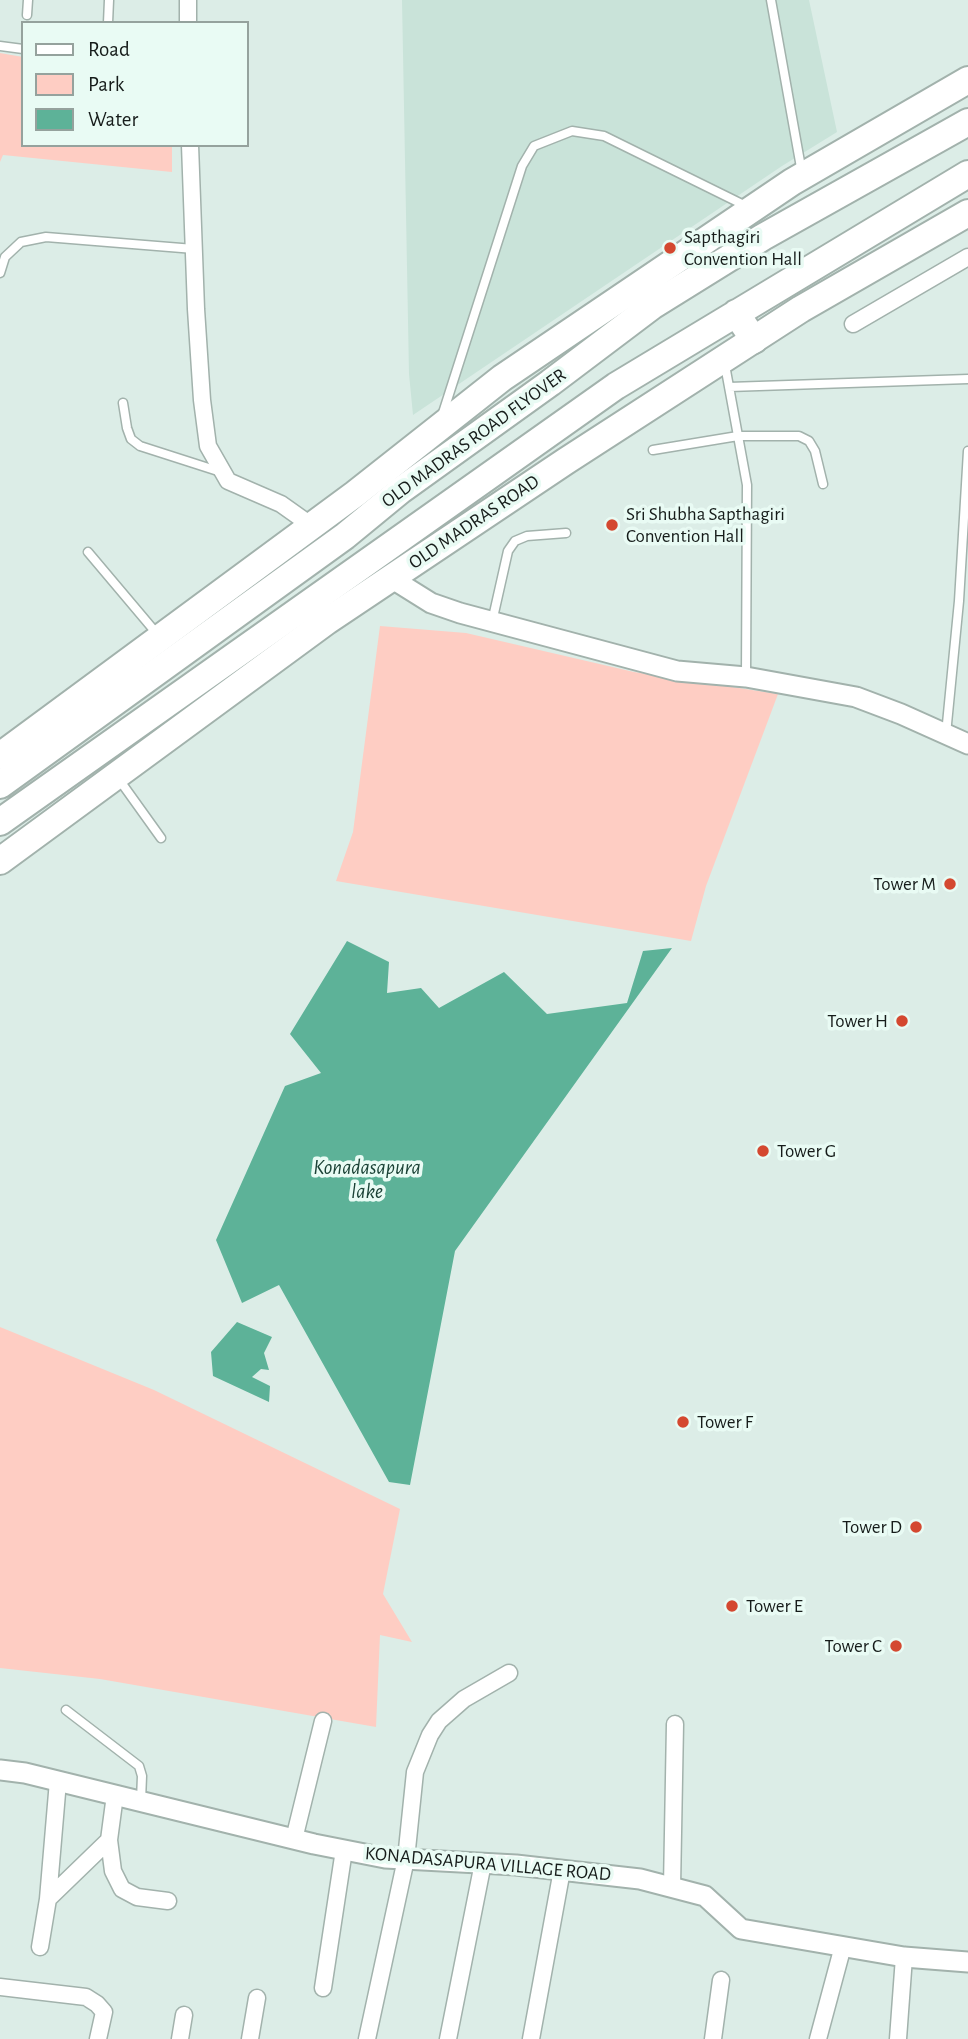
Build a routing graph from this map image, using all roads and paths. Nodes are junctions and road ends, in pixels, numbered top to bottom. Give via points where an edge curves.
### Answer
1 (28, 0) edge
2 (109, 0) edge
3 (188, 0) edge
4 (771, 0) edge
5 (27, 15) dead end
6 (108, 21) edge
7 (188, 21) edge
8 (0, 46) edge
9 (21, 49) edge
10 (968, 80) edge
11 (968, 122) edge
12 (190, 147) edge
13 (968, 174) edge
14 (802, 176) junction
15 (751, 209) junction
16 (968, 213) edge
17 (194, 249) junction
18 (968, 257) edge
19 (0, 273) edge
20 (736, 313) junction
21 (852, 324) dead end
22 (754, 340) junction
23 (724, 359) junction
24 (968, 379) edge
25 (729, 387) junction
26 (123, 403) dead end
27 (438, 429) junction
28 (738, 436) junction
29 (653, 450) dead end
30 (968, 451) edge
31 (223, 472) junction
32 (823, 484) dead end
33 (312, 526) junction
34 (566, 533) dead end
35 (88, 552) dead end
36 (391, 578) junction
37 (492, 622) junction
38 (161, 638) junction
39 (746, 677) junction
40 (946, 734) junction
41 (968, 744) edge
42 (0, 756) edge
43 (116, 776) junction
44 (0, 785) edge
45 (0, 822) edge
46 (161, 838) dead end
47 (0, 861) edge
48 (509, 1672) dead end
49 (66, 1710) dead end
50 (323, 1721) dead end
51 (675, 1724) dead end
52 (0, 1770) edge
53 (58, 1781) junction
54 (115, 1795) junction
55 (141, 1801) junction
56 (294, 1839) junction
57 (109, 1840) junction
58 (344, 1850) junction
59 (406, 1859) junction
60 (483, 1863) junction
61 (562, 1870) junction
62 (672, 1887) junction
63 (48, 1899) junction
64 (168, 1901) dead end
65 (843, 1946) junction
66 (40, 1947) dead end
67 (904, 1957) junction
68 (968, 1962) edge
69 (721, 1980) dead end
70 (0, 1987) edge
71 (323, 1988) dead end
72 (257, 1998) dead end
73 (184, 2015) dead end
74 (98, 2039) edge
75 (180, 2039) edge
76 (250, 2039) edge
77 (367, 2039) edge
78 (448, 2039) edge
79 (531, 2039) edge
80 (713, 2039) edge
81 (818, 2039) edge
82 (898, 2039) edge

1 - 5 lane
2 - 6 lane
3 - 7 street
4 - 14 lane
8 - 9 lane
10 - 14 main road
11 - 44 main road, OLD MADRAS ROAD FLYOVER via 763,237 652,306 401,489 345,536
12 - 17 street
13 - 20 main road
14 - 15 main road
15 - 27 main road via 502,378
15 - 27 lane via 604,136 572,131 534,146 522,166
16 - 22 main road, OLD MADRAS ROAD
17 - 19 lane via 46,237 21,242 5,257
17 - 31 street via 202,400 208,446
18 - 21 street
20 - 22 main road
20 - 45 main road, OLD MADRAS ROAD FLYOVER via 616,386
22 - 23 main road, OLD MADRAS ROAD
23 - 25 lane
23 - 36 main road, OLD MADRAS ROAD
24 - 25 lane
25 - 28 lane
26 - 31 lane via 131,439 139,446
27 - 33 main road
28 - 29 lane
28 - 32 lane via 799,436 815,451
28 - 39 lane via 747,485
30 - 40 lane
31 - 33 street via 228,481 281,504
33 - 38 main road
34 - 37 lane via 515,541 508,551
35 - 38 lane
36 - 37 street via 431,603
36 - 43 main road, OLD MADRAS ROAD
37 - 39 street via 677,671
38 - 42 main road
39 - 40 street via 856,697
40 - 41 street
43 - 46 lane
43 - 47 main road, OLD MADRAS ROAD
48 - 59 street via 451,1709 430,1735 415,1772
49 - 55 lane via 139,1766
50 - 56 street
51 - 62 street
52 - 53 street, KONADASAPURA VILLAGE ROAD
53 - 54 street, KONADASAPURA VILLAGE ROAD
53 - 63 street
54 - 55 street, KONADASAPURA VILLAGE ROAD
54 - 57 street
55 - 56 street, KONADASAPURA VILLAGE ROAD
56 - 58 street, KONADASAPURA VILLAGE ROAD
57 - 63 street
57 - 64 street via 113,1871 122,1889
58 - 59 street, KONADASAPURA VILLAGE ROAD
58 - 71 street
59 - 60 street, KONADASAPURA VILLAGE ROAD
59 - 77 street
60 - 61 street, KONADASAPURA VILLAGE ROAD
60 - 78 street
61 - 62 street, KONADASAPURA VILLAGE ROAD via 640,1878
61 - 79 street
62 - 65 street, KONADASAPURA VILLAGE ROAD via 705,1896 741,1928
63 - 66 street
65 - 67 street, KONADASAPURA VILLAGE ROAD
65 - 81 street
67 - 68 street, KONADASAPURA VILLAGE ROAD
67 - 82 street
69 - 80 street
70 - 74 street via 86,1997 104,2012
72 - 76 street
73 - 75 street

